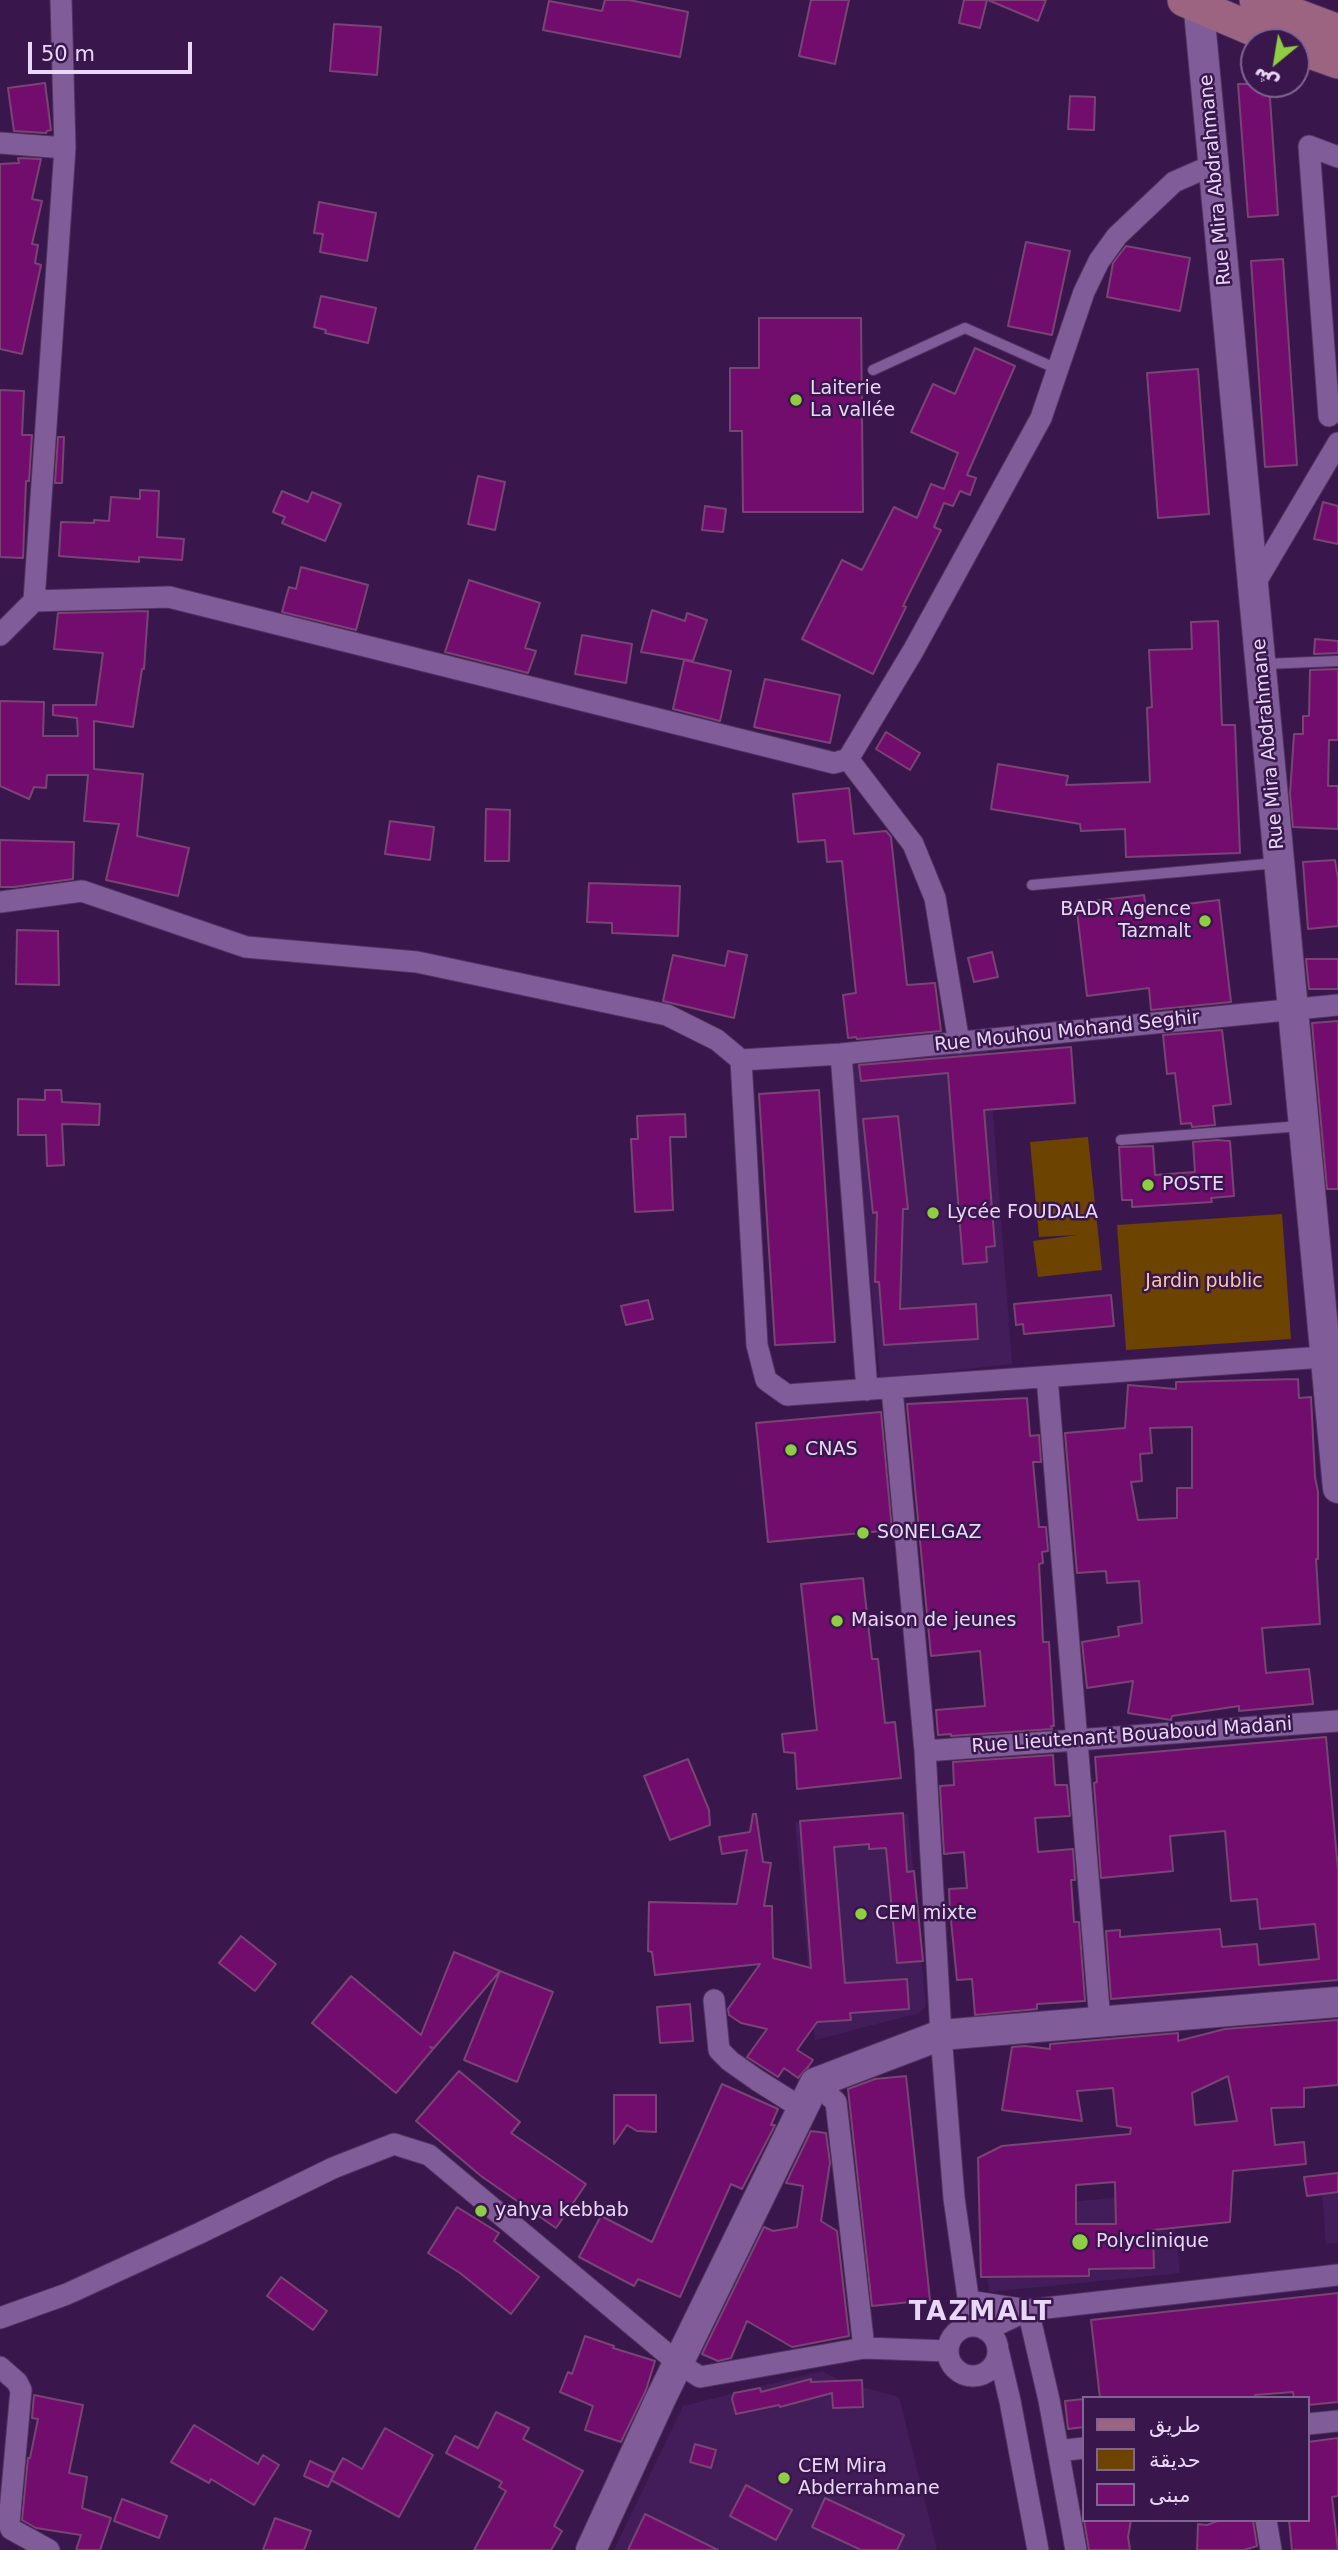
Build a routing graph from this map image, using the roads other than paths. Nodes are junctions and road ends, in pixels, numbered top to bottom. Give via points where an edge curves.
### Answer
1 (61, 0) edge
2 (1256, 0) edge
3 (1194, 2) edge
4 (1252, 28) edge
5 (1338, 31) edge
6 (1310, 52) edge
7 (1338, 62) edge
8 (0, 143) edge
9 (65, 148) junction
10 (1338, 157) edge
11 (1215, 164) junction
12 (873, 369) dead end
13 (1057, 369) junction
14 (1329, 416) dead end
15 (1338, 443) edge
16 (1254, 585) junction
17 (34, 601) junction
18 (0, 635) edge
19 (1338, 661) edge
20 (1261, 664) junction
21 (848, 759) junction
22 (1280, 863) junction
23 (1032, 884) dead end
24 (0, 902) edge
25 (1338, 1005) edge
26 (1293, 1009) junction
27 (959, 1042) junction
28 (841, 1055) junction
29 (741, 1060) junction
30 (1304, 1125) junction
31 (1121, 1140) dead end
32 (1332, 1357) edge
33 (1047, 1377) junction
34 (892, 1389) junction
35 (867, 1390) junction
36 (1338, 1488) edge
37 (1338, 1721) edge
38 (1076, 1740) junction
39 (925, 1751) junction
40 (714, 2000) dead end
41 (1338, 2002) edge
42 (1100, 2022) junction
43 (941, 2035) junction
44 (809, 2096) junction
45 (1338, 2275) edge
46 (968, 2301) junction
47 (1028, 2310) junction
48 (0, 2318) edge
49 (979, 2328) junction
50 (864, 2348) junction
51 (998, 2350) junction
52 (947, 2351) junction
53 (678, 2363) junction
54 (0, 2367) edge
55 (1338, 2421) edge
56 (1310, 2424) edge
57 (1082, 2448) edge
58 (1058, 2451) junction
59 (1266, 2522) edge
60 (49, 2550) edge
61 (591, 2550) edge
62 (1038, 2550) edge
63 (1076, 2550) edge
64 (1271, 2550) edge

1 - 9 street
2 - 5 main road
3 - 4 main road
3 - 11 main road, Rue Mira Abdrahmane
6 - 7 main road
8 - 9 street
9 - 17 street
10 - 14 street via 1309,146
11 - 13 street via 1174,182 1116,236 1084,292
11 - 16 main road, Rue Mira Abdrahmane
12 - 13 lane via 965,328
13 - 21 street via 1041,418
15 - 16 street
16 - 20 main road, Rue Mira Abdrahmane
17 - 18 street
17 - 21 street via 169,597 835,763
19 - 20 lane
20 - 22 main road, Rue Mira Abdrahmane
21 - 27 street via 912,844 935,898
22 - 23 lane
22 - 26 main road, Rue Mira Abdrahmane
24 - 29 street via 82,891 246,947 417,962 667,1015 718,1040
25 - 26 street, Rue Mouhou Mohand Seghir
26 - 27 street, Rue Mouhou Mohand Seghir
26 - 30 main road, Rue Mira Abdrahmane
27 - 28 street, Rue Mouhou Mohand Seghir
28 - 29 street, Rue Mouhou Mohand Seghir
28 - 35 street
29 - 35 street via 757,1345 766,1380 787,1395
30 - 31 lane
30 - 32 main road, Rue Mira Abdrahmane
32 - 33 street
32 - 36 main road, Rue Mira Abdrahmane
33 - 34 street
33 - 38 street
34 - 35 street
34 - 39 street
37 - 38 street, Rue Lieutenant Bouaboud Madani
38 - 39 street, Rue Lieutenant Bouaboud Madani
38 - 42 street
39 - 43 street
40 - 44 street via 719,2050 757,2080
41 - 42 main road
42 - 43 main road
43 - 44 main road
43 - 46 street via 954,2198
44 - 50 street via 836,2102
44 - 53 main road
45 - 47 street
46 - 47 street
46 - 49 street
47 - 49 street
47 - 58 street
48 - 53 street via 67,2294 333,2168 394,2144 429,2155
49 - 51 street via 993,2336
49 - 52 street via 963,2328 954,2334
50 - 52 street
50 - 53 street via 700,2377
51 - 52 street via 992,2368 972,2376 956,2370
51 - 62 street
53 - 61 main road
54 - 60 street via 22,2390 9,2523 11,2529
55 - 56 street
57 - 58 street
58 - 63 street
59 - 64 street

